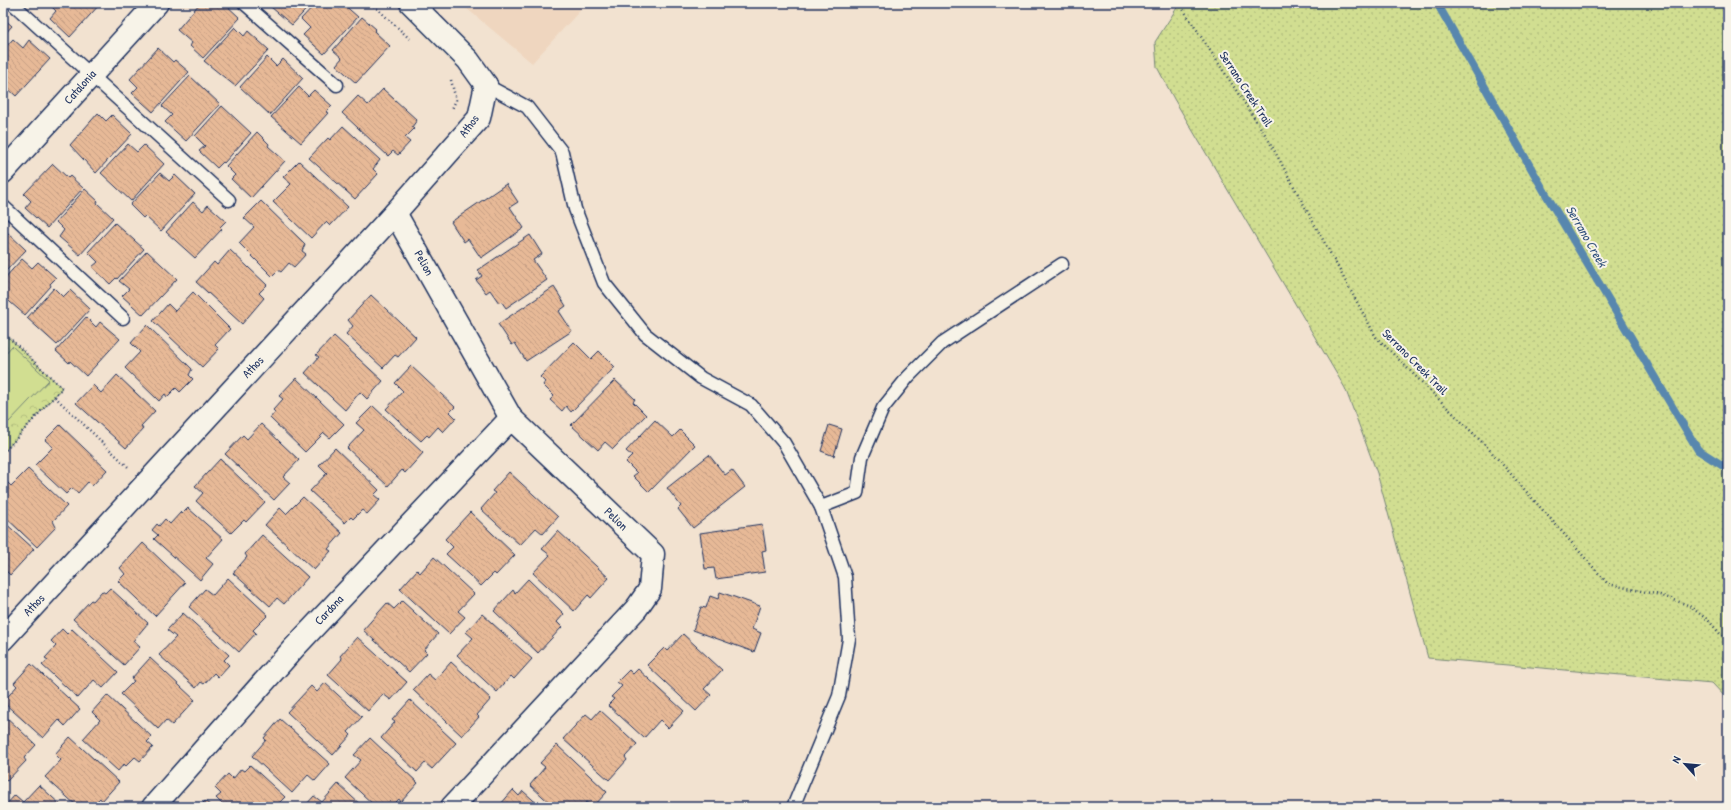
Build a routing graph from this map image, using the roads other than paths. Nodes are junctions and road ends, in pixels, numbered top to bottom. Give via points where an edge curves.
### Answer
1 (12, 3) edge
2 (157, 3) edge
3 (244, 3) edge
4 (411, 3) edge
5 (91, 75) junction
6 (336, 85) dead end
7 (486, 85) junction
8 (3, 172) edge
9 (229, 200) dead end
10 (3, 206) edge
11 (395, 213) junction
12 (1062, 264) dead end
13 (122, 318) dead end
14 (511, 418) junction
15 (821, 508) junction
16 (3, 639) edge
17 (153, 807) edge
18 (452, 807) edge
19 (793, 807) edge

1 - 5 lane
2 - 5 street, Catalonia
3 - 6 lane
4 - 7 street via 468,60
5 - 8 street, Catalonia
5 - 9 lane
7 - 11 street, Athos via 479,118
7 - 15 lane via 527,107 562,152 575,209 604,283 645,334 701,378 751,405 784,443
10 - 13 lane
11 - 14 street, Pelion
11 - 16 street, Athos
12 - 15 lane via 942,343 908,377 883,408 862,457 857,493
14 - 17 street, Cardona via 294,648
14 - 18 street, Pelion via 653,554 650,590 636,609
15 - 19 lane via 845,577 849,639 839,696

